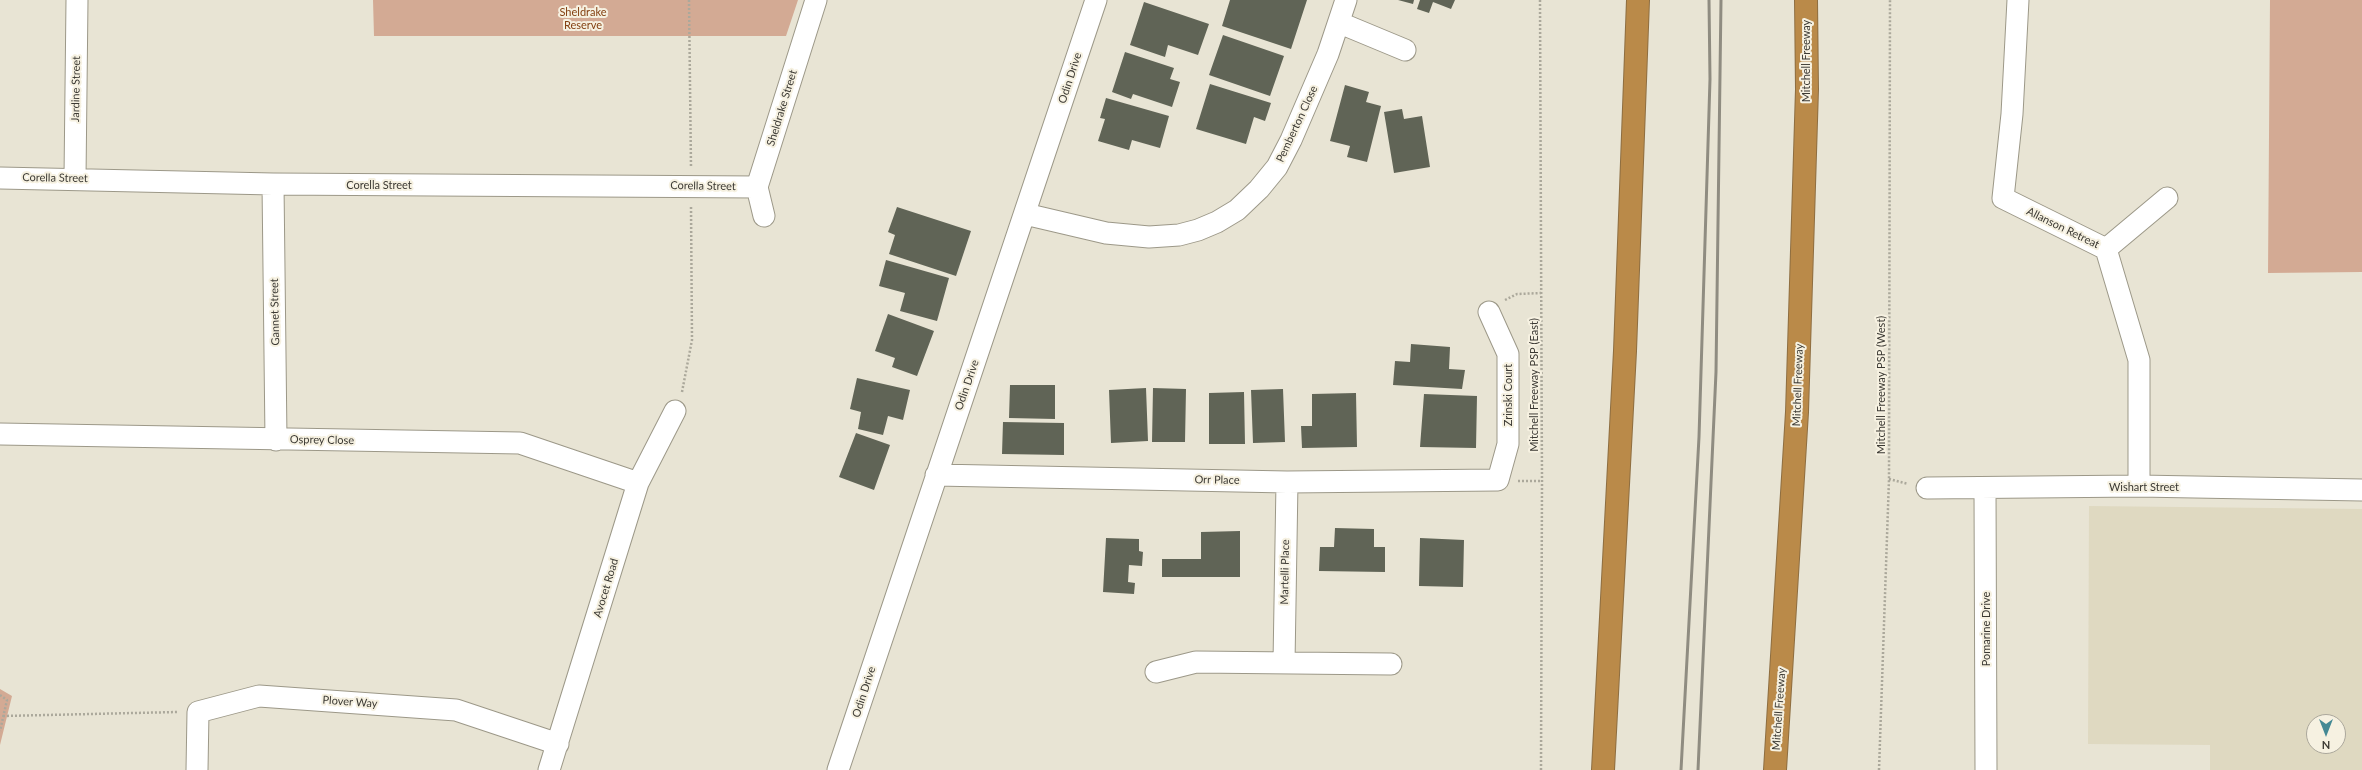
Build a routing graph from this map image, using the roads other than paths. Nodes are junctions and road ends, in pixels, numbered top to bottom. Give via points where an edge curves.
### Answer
1 (77, 0) edge
2 (816, 0) edge
3 (1096, 0) edge
4 (1346, 0) edge
5 (1638, 0) edge
6 (1806, 0) edge
7 (2018, 0) edge
8 (1340, 23) junction
9 (1405, 50) dead end
10 (0, 178) edge
11 (75, 178) junction
12 (273, 184) junction
13 (757, 187) junction
14 (2167, 198) dead end
15 (1024, 214) junction
16 (764, 216) dead end
17 (2106, 249) junction
18 (1490, 314) road end
19 (675, 411) road end
20 (0, 434) edge
21 (276, 440) junction
22 (936, 474) junction
23 (1498, 480) joint
24 (1287, 482) junction
25 (638, 484) junction
26 (2139, 486) junction
27 (1927, 488) dead end
28 (1985, 489) junction
29 (2362, 490) edge
30 (1284, 663) junction
31 (1391, 664) dead end
32 (1156, 672) dead end
33 (558, 744) junction
34 (197, 770) edge
35 (549, 770) edge
36 (838, 770) edge
37 (1603, 770) edge
38 (1775, 770) edge
39 (1986, 770) edge

1 - 11 street, Jardine Street
2 - 13 street, Sheldrake Street
3 - 15 street, Odin Drive
4 - 8 street, Pemberton Close
5 - 37 highway via 1625,351
6 - 38 highway, Mitchell Freeway via 1807,89 1797,412
7 - 17 street, Allanson Retreat via 2012,114 2003,198
8 - 9 street
8 - 15 street, Pemberton Close via 1278,166 1238,210 1198,230 1178,235 1150,237 1106,233
10 - 11 street, Corella Street
11 - 12 street, Corella Street
12 - 13 street, Corella Street
12 - 21 street, Gannet Street
13 - 16 street
14 - 17 street
15 - 22 street, Odin Drive
17 - 26 street, Allanson Retreat via 2139,360
18 - 23 street, Zrinski Court via 1508,354 1508,444
19 - 25 street, Avocet Road
20 - 21 street, Osprey Close
21 - 25 street, Osprey Close via 520,443
22 - 24 street, Orr Place
22 - 36 street, Odin Drive
23 - 24 street, Orr Place
24 - 30 street, Martelli Place
25 - 33 street, Avocet Road
26 - 28 street, Wishart Street
26 - 29 street, Wishart Street
27 - 28 street, Wishart Street
28 - 39 street, Pomarine Drive
30 - 31 street
30 - 32 street via 1196,662
33 - 34 street, Plover Way via 456,710 259,696 198,712
33 - 35 street, Avocet Road

